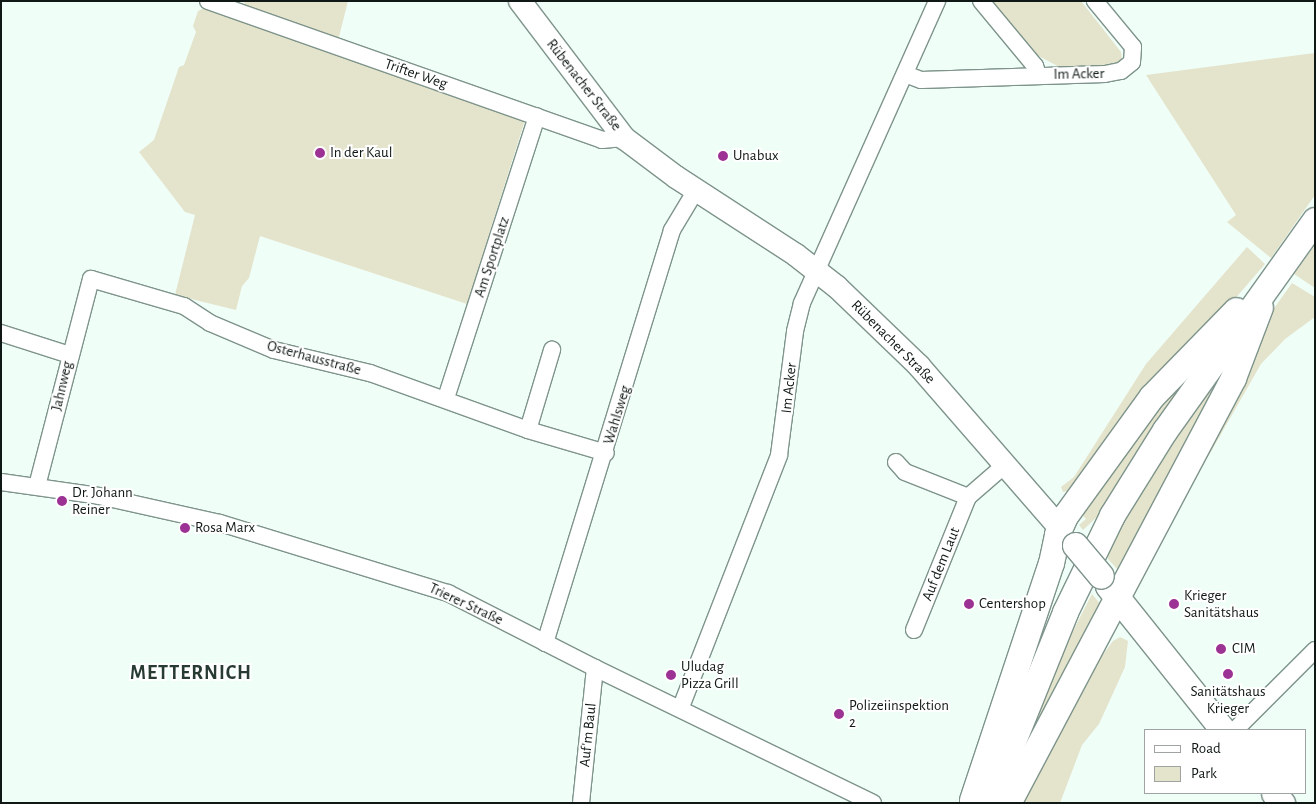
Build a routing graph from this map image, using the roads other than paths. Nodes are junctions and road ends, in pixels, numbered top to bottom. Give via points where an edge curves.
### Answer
1 (208, 1) edge
2 (520, 1) edge
3 (937, 1) edge
4 (981, 1) edge
5 (1095, 1) edge
6 (905, 74) junction
7 (1038, 75) junction
8 (537, 116) junction
9 (624, 138) junction
10 (696, 190) junction
11 (1315, 220) edge
12 (817, 271) junction
13 (1265, 288) junction
14 (1, 333) edge
15 (552, 350) dead end
16 (70, 355) junction
17 (446, 398) junction
18 (528, 430) junction
19 (606, 453) junction
20 (896, 462) dead end
21 (1006, 464) junction
22 (1, 482) edge
23 (38, 486) junction
24 (968, 497) junction
25 (1067, 536) junction
26 (1118, 598) junction
27 (914, 630) dead end
28 (545, 643) junction
29 (1315, 650) edge
30 (595, 668) junction
31 (681, 707) junction
32 (1222, 729) edge
33 (1236, 729) edge
34 (581, 803) edge
35 (873, 803) edge
36 (972, 803) edge
37 (988, 803) edge
38 (1008, 803) edge

1 - 8 street, Trifter Weg
2 - 9 main road, Rübenacher Straße
3 - 6 street, Im Acker
4 - 7 street, Im Acker via 1035,66
5 - 7 street, Im Acker via 1132,47 1132,62 1122,71 1105,74
6 - 7 street, Im Acker via 921,80
6 - 12 street, Im Acker
8 - 9 street, Trifter Weg via 602,140
8 - 17 street, Am Sportplatz
9 - 10 main road, Rübenacher Straße
10 - 12 main road, Rübenacher Straße
10 - 19 street, Wahlsweg via 672,230
11 - 13 main road
12 - 21 main road, Rübenacher Straße via 900,346
12 - 31 street, Im Acker via 802,303 795,331 779,455
13 - 25 main road via 1233,313 1171,373 1082,492
13 - 26 main road via 1250,340 1233,378
13 - 37 main road via 1145,460 1096,544
14 - 16 street, Jahnweg
15 - 18 street
16 - 17 street, Osterhausstraße via 91,279 184,306 210,323 274,350 370,373
16 - 23 street, Jahnweg
17 - 18 street, Osterhausstraße
18 - 19 street, Osterhausstraße
19 - 28 street, Wahlsweg
20 - 24 street via 905,472
21 - 24 street, Auf dem Laut
21 - 25 main road, Rübenacher Straße
22 - 23 street, Trierer Straße
23 - 28 street, Trierer Straße via 211,520 366,565 448,593
24 - 27 street, Auf dem Laut
25 - 26 main road, Rübenacher Straße, bridge
25 - 36 main road
26 - 32 main road, Rübenacher Straße
26 - 38 main road
28 - 30 street, Trierer Straße
29 - 33 street
30 - 31 street, Trierer Straße
30 - 34 street, Auf'm Baul
31 - 35 street, Trierer Straße

